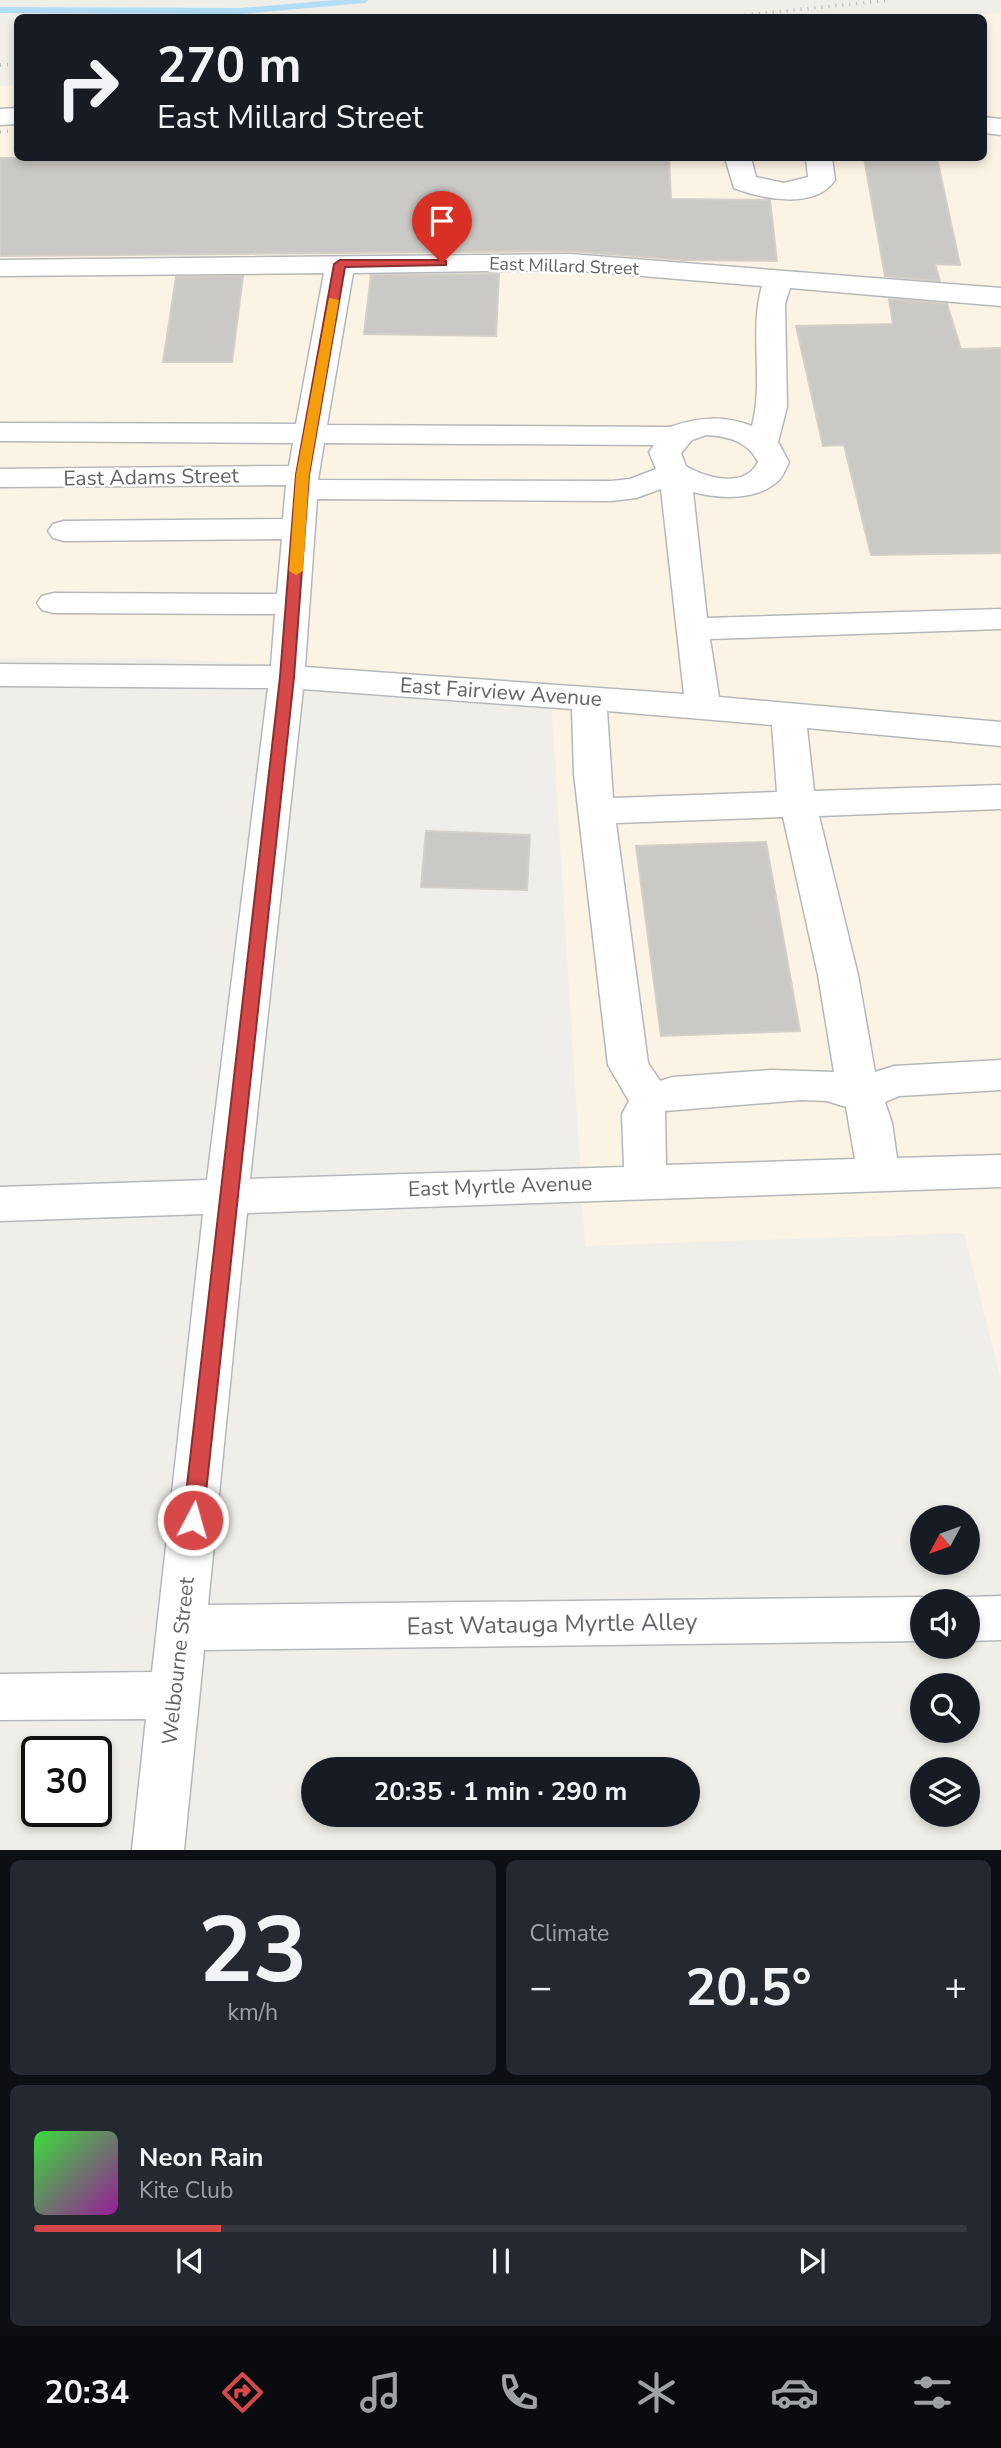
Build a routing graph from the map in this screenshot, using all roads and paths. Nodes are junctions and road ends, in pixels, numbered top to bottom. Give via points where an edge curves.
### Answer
1 (739, 161) edge
2 (819, 161) edge
3 (340, 264) junction
4 (0, 268) edge
5 (778, 279) junction
6 (1001, 297) edge
7 (0, 432) edge
8 (310, 432) junction
9 (678, 436) junction
10 (763, 441) junction
11 (675, 473) junction
12 (0, 478) edge
13 (303, 482) junction
14 (299, 529) junction
15 (64, 531) dead end
16 (54, 603) dead end
17 (294, 604) junction
18 (1001, 619) edge
19 (691, 629) junction
20 (0, 675) edge
21 (287, 677) junction
22 (589, 698) junction
23 (704, 707) junction
24 (789, 715) junction
25 (1001, 734) edge
26 (1001, 797) edge
27 (798, 802) junction
28 (597, 811) junction
29 (1001, 1075) edge
30 (859, 1096) junction
31 (650, 1100) junction
32 (1001, 1171) edge
33 (877, 1175) junction
34 (646, 1182) junction
35 (227, 1194) junction
36 (0, 1204) edge
37 (1001, 1618) edge
38 (910, 1619) edge
39 (980, 1619) edge
40 (182, 1628) junction
41 (174, 1695) junction
42 (0, 1697) edge
43 (158, 1850) edge

1 - 2 street via 744,181 787,191 802,190 822,180
3 - 4 street, East Millard Street
3 - 5 street, East Millard Street via 570,262
3 - 8 street, Welbourne Street
5 - 6 street, East Millard Street
5 - 10 street via 771,304 772,407
7 - 8 street
8 - 9 street
8 - 13 street, Welbourne Street
9 - 10 street via 719,427
9 - 11 street via 665,453
10 - 11 street via 773,461 768,472 743,486 705,486
11 - 13 street, East Adams Street via 636,488 611,491
11 - 19 street
12 - 13 street, East Adams Street
13 - 14 street, Welbourne Street
14 - 15 street
14 - 17 street, Welbourne Street
16 - 17 street
17 - 21 street, Welbourne Street
18 - 19 street
19 - 23 street
20 - 21 street, East Fairview Avenue
21 - 22 street, East Fairview Avenue
21 - 35 street, Welbourne Street
22 - 23 street, East Fairview Avenue
22 - 28 street
23 - 24 street, East Fairview Avenue
24 - 25 street, East Fairview Avenue
24 - 27 street
26 - 27 street
27 - 28 street
27 - 30 street via 838,975
28 - 31 street via 628,1065
29 - 30 street via 894,1081
30 - 31 street via 846,1088 817,1084 673,1093
30 - 33 street via 868,1111
31 - 34 street via 643,1115
32 - 33 street, East Myrtle Avenue
33 - 34 street, East Myrtle Avenue
34 - 35 street, East Myrtle Avenue
35 - 36 street, East Myrtle Avenue
35 - 40 street, Welbourne Street
37 - 39 street
38 - 40 street, East Watauga Myrtle Alley
40 - 41 street, Welbourne Street
41 - 42 street
41 - 43 street, Welbourne Street

